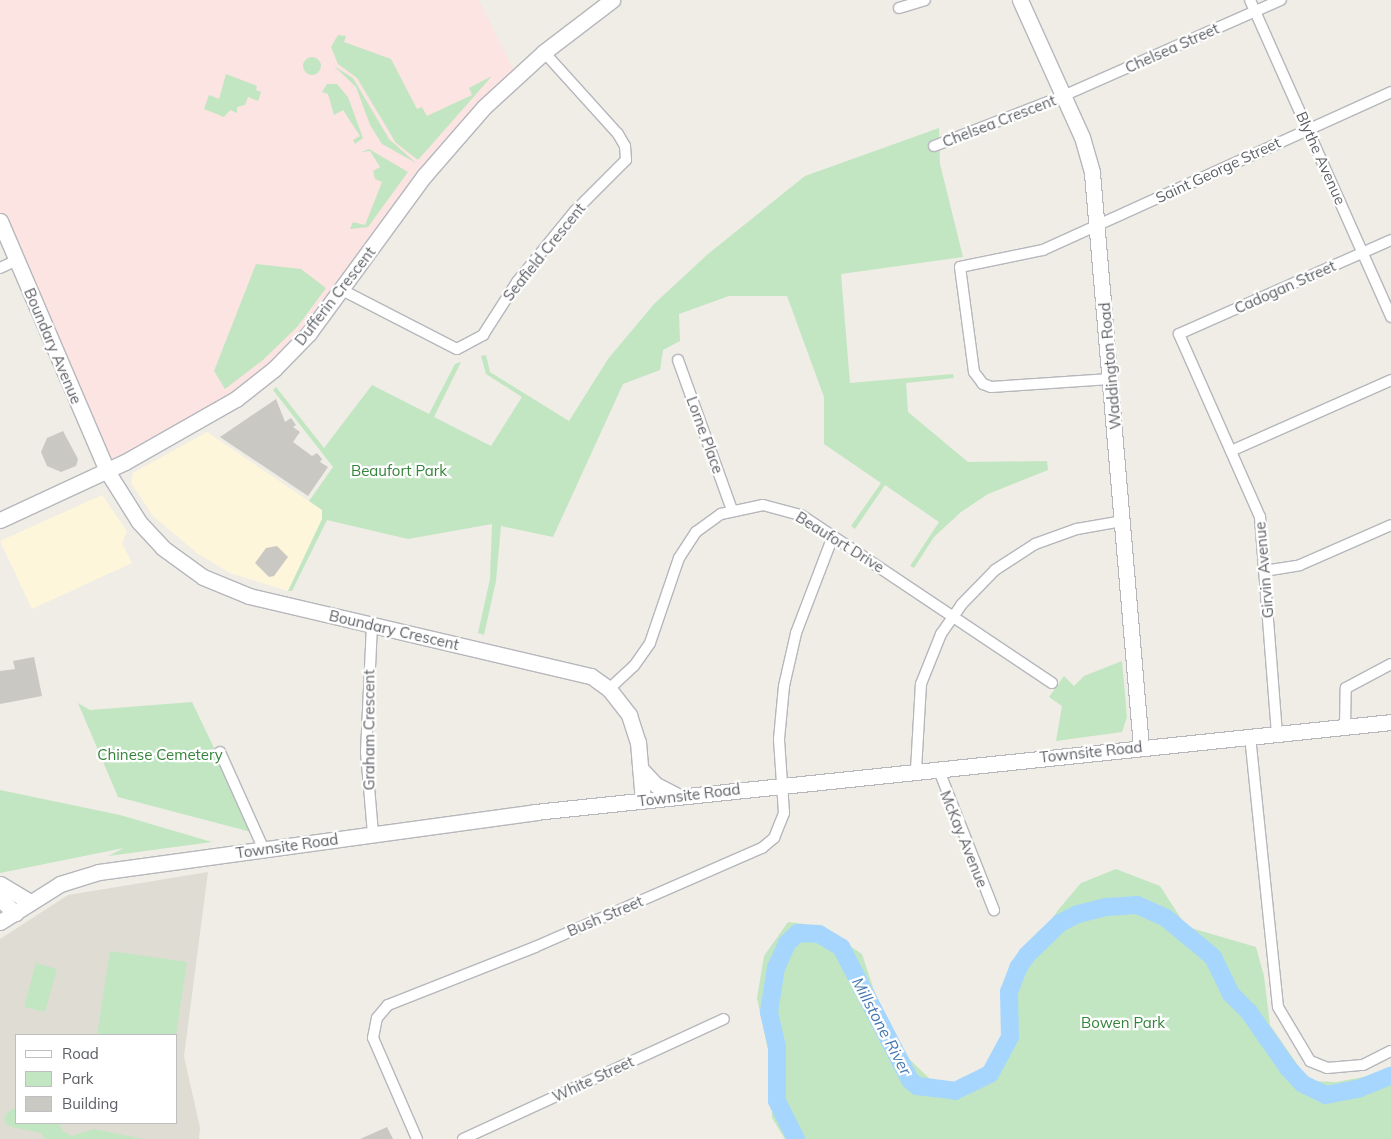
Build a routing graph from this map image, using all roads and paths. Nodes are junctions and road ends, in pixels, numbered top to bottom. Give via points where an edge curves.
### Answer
1 (612, 0) edge
2 (925, 0) edge
3 (1020, 0) edge
4 (1250, 0) edge
5 (1280, 0) edge
6 (899, 8) dead end
7 (1255, 11) junction
8 (544, 52) junction
9 (1391, 92) edge
10 (1064, 96) junction
11 (1308, 129) junction
12 (934, 146) dead end
13 (0, 221) edge
14 (1100, 224) junction
15 (1391, 240) edge
16 (1364, 252) junction
17 (17, 260) junction
18 (0, 268) edge
19 (342, 290) junction
20 (1391, 316) edge
21 (1179, 334) joint
22 (678, 360) dead end
23 (1110, 379) junction
24 (1391, 380) edge
25 (1231, 451) junction
26 (108, 471) junction
27 (732, 510) junction
28 (0, 520) edge
29 (1123, 521) junction
30 (1391, 525) edge
31 (833, 536) junction
32 (1264, 571) junction
33 (952, 616) junction
34 (372, 625) junction
35 (1391, 664) edge
36 (1052, 683) dead end
37 (609, 689) junction
38 (1391, 722) edge
39 (1345, 727) junction
40 (1277, 734) junction
41 (1250, 736) junction
42 (1141, 747) junction
43 (220, 752) dead end
44 (640, 768) junction
45 (938, 768) junction
46 (916, 770) junction
47 (781, 784) junction
48 (679, 796) junction
49 (643, 800) junction
50 (372, 834) junction
51 (264, 850) junction
52 (0, 884) edge
53 (0, 899) edge
54 (30, 902) junction
55 (994, 910) dead end
56 (15, 913) junction
57 (0, 922) edge
58 (724, 1019) dead end
59 (1391, 1051) edge
60 (417, 1139) edge
61 (463, 1139) edge

1 - 8 street, Dufferin Crescent
2 - 6 street
3 - 10 street, Waddington Road
4 - 7 street, Blythe Avenue
5 - 7 street, Chelsea Street
7 - 10 street, Chelsea Street
7 - 11 street, Blythe Avenue
8 - 19 street, Dufferin Crescent via 484,107 424,176
8 - 19 street, Seafield Crescent via 618,134 626,146 626,160 575,210 517,282 483,334 457,349
9 - 11 street, Saint George Street
10 - 12 street, Chelsea Crescent
10 - 14 street, Waddington Road via 1092,173
11 - 14 street, Saint George Street
11 - 16 street, Blythe Avenue
13 - 17 street, Boundary Avenue
14 - 23 street, Waddington Road
14 - 23 street, Saint George Street via 1043,250 960,267 974,372 982,384 991,387
15 - 16 street, Cadogan Street
16 - 20 street, Blythe Avenue
16 - 21 street, Cadogan Street
17 - 18 street
17 - 26 street, Boundary Avenue
19 - 26 street, Dufferin Crescent via 290,354 257,383 225,406
21 - 25 street, Girvin Avenue
22 - 27 street, Lorne Place
23 - 29 street, Waddington Road
24 - 25 street
25 - 32 street, Girvin Avenue via 1260,517
26 - 28 street, Dufferin Crescent
26 - 34 street, Boundary Crescent via 144,529 174,558 203,577 249,596
27 - 31 street, Beaufort Drive via 763,505 780,508 801,515
27 - 37 street, Beaufort Drive via 707,523 686,545 650,643 634,666
29 - 33 street via 1078,530 1035,544 995,570
29 - 42 street, Waddington Road
30 - 32 street via 1300,565
31 - 33 street, Beaufort Drive
31 - 47 street, Bush Street via 789,661 780,716
32 - 40 street, Girvin Avenue
33 - 36 street, Beaufort Drive
33 - 46 street via 928,662 921,684
34 - 37 street, Boundary Crescent via 578,671
34 - 50 street, Graham Crescent via 366,752
35 - 39 street via 1346,688
37 - 44 street, Boundary Crescent via 634,729
38 - 39 street, Townsite Road
39 - 40 street, Townsite Road
40 - 41 street, Townsite Road
41 - 42 street, Townsite Road
41 - 59 street via 1278,1007 1310,1061 1327,1068 1363,1065
42 - 45 street, Townsite Road
43 - 51 street
44 - 48 street via 656,785
44 - 49 street, Boundary Crescent
45 - 46 street, Townsite Road
45 - 55 street, McKay Avenue
46 - 47 street, Townsite Road
47 - 48 street, Townsite Road
47 - 60 street, Bush Street via 783,818 774,838 762,848 535,947 400,998 381,1012 373,1031 376,1049
48 - 49 street, Townsite Road
49 - 50 street, Townsite Road
50 - 51 street, Townsite Road
51 - 54 street, Townsite Road via 76,877
52 - 54 street
53 - 56 street
54 - 56 street, Townsite Road
56 - 57 street, Townsite Road
58 - 61 street, White Street

